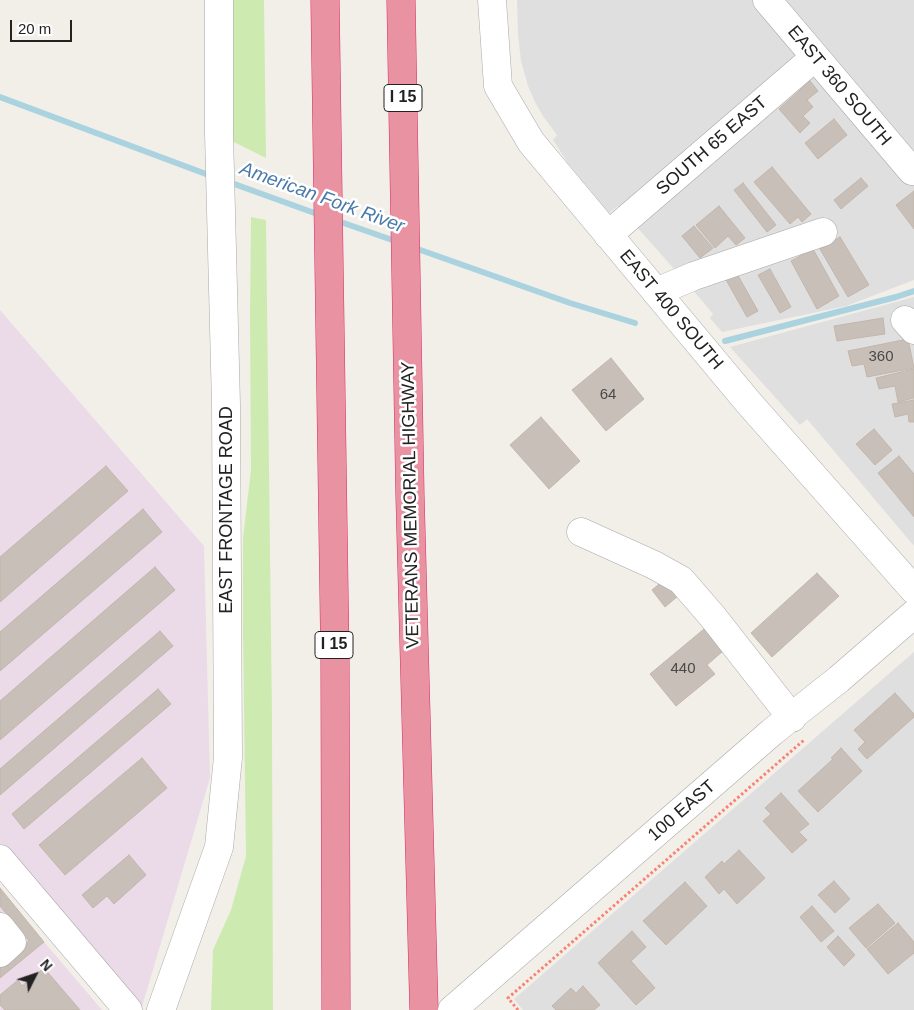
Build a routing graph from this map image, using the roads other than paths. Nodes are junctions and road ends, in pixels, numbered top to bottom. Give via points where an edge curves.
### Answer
1 (219, 0) edge
2 (325, 0) edge
3 (401, 0) edge
4 (492, 0) edge
5 (767, 0) edge
6 (815, 57) junction
7 (913, 170) edge
8 (823, 232) dead end
9 (608, 235) junction
10 (656, 292) junction
11 (581, 532) dead end
12 (914, 590) edge
13 (914, 614) edge
14 (800, 727) junction
15 (0, 859) edge
16 (0, 927) edge
17 (0, 953) edge
18 (128, 1010) edge
19 (161, 1010) edge
20 (336, 1010) edge
21 (424, 1010) edge
22 (452, 1010) edge

1 - 19 street, EAST FRONTAGE ROAD via 228,757 219,847
2 - 20 highway, I 15 via 335,669
3 - 21 highway, VETERANS MEMORIAL HIGHWAY / I 15
4 - 9 street, EAST 400 SOUTH via 498,86 531,142
5 - 6 street, EAST 360 SOUTH
6 - 7 street, EAST 360 SOUTH
6 - 9 street, SOUTH 65 EAST
8 - 10 street
9 - 10 street, EAST 400 SOUTH
10 - 12 street, EAST 400 SOUTH
11 - 14 street via 681,580
13 - 14 street, 100 EAST via 839,680
14 - 22 street, 100 EAST via 764,739
15 - 18 street
16 - 17 street via 12,942

